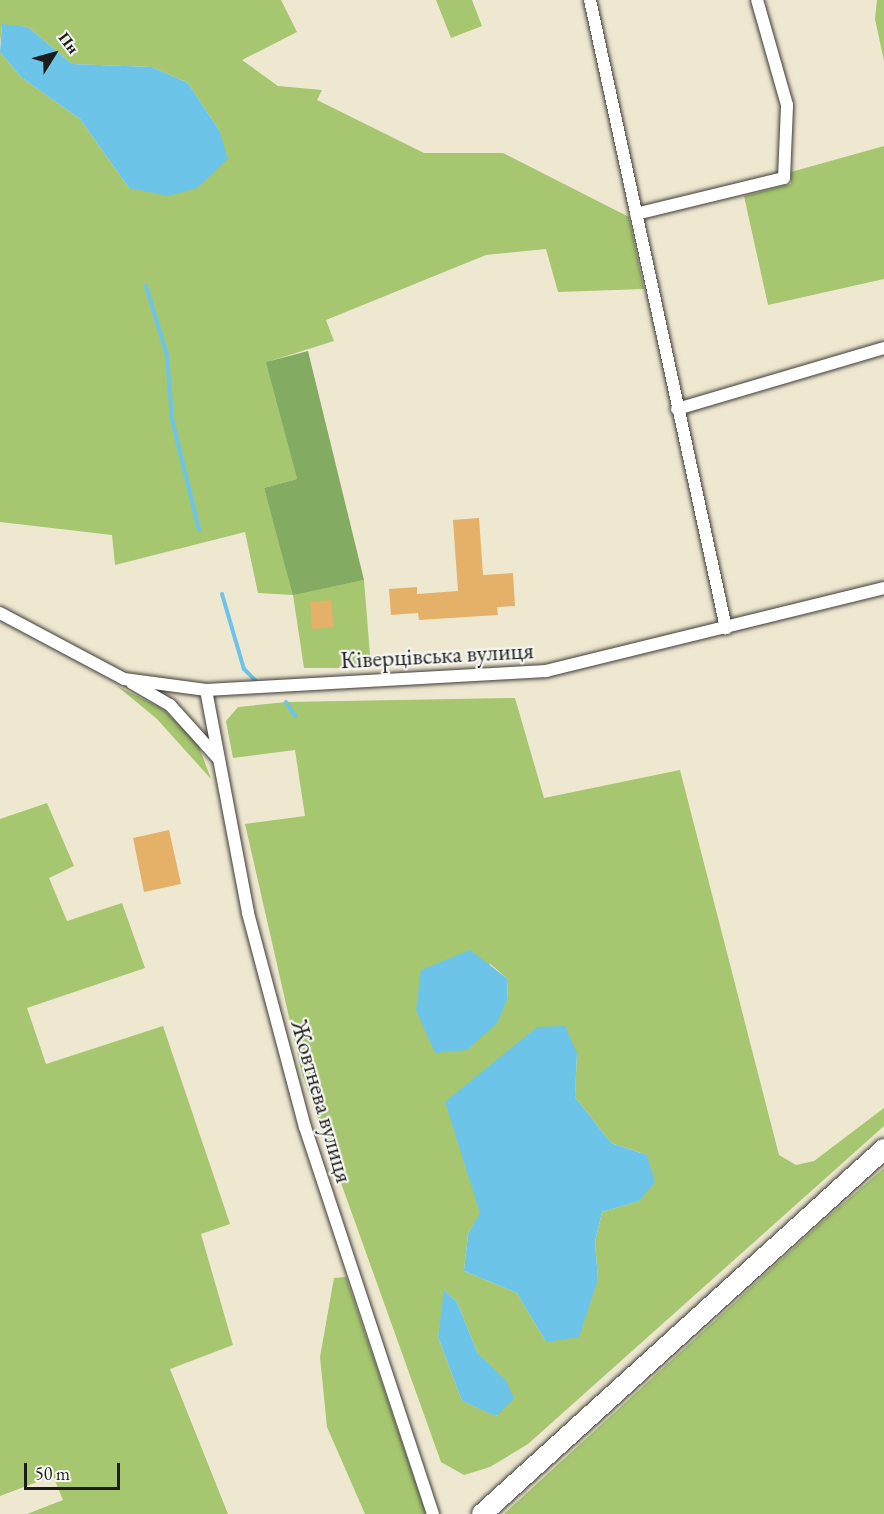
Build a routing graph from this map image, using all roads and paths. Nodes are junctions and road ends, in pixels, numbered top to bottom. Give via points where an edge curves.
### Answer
1 (590, 0) edge
2 (757, 0) edge
3 (636, 214) junction
4 (884, 348) edge
5 (677, 409) junction
6 (884, 588) edge
7 (0, 613) edge
8 (726, 628) junction
9 (124, 679) junction
10 (206, 690) junction
11 (222, 765) junction
12 (884, 1149) edge
13 (433, 1514) edge
14 (482, 1514) edge

1 - 3 street
2 - 3 street via 787,105 783,178
3 - 5 street
4 - 5 street
5 - 8 street
6 - 8 street, Ківерцівська вулиця
7 - 9 street, Ківерцівська вулиця
8 - 10 street, Ківерцівська вулиця via 546,671
9 - 10 street, Ківерцівська вулиця
9 - 11 street via 170,705 205,737
10 - 11 street, Жовтнева вулиця
11 - 13 street, Жовтнева вулиця via 248,913 305,1127
12 - 14 highway

